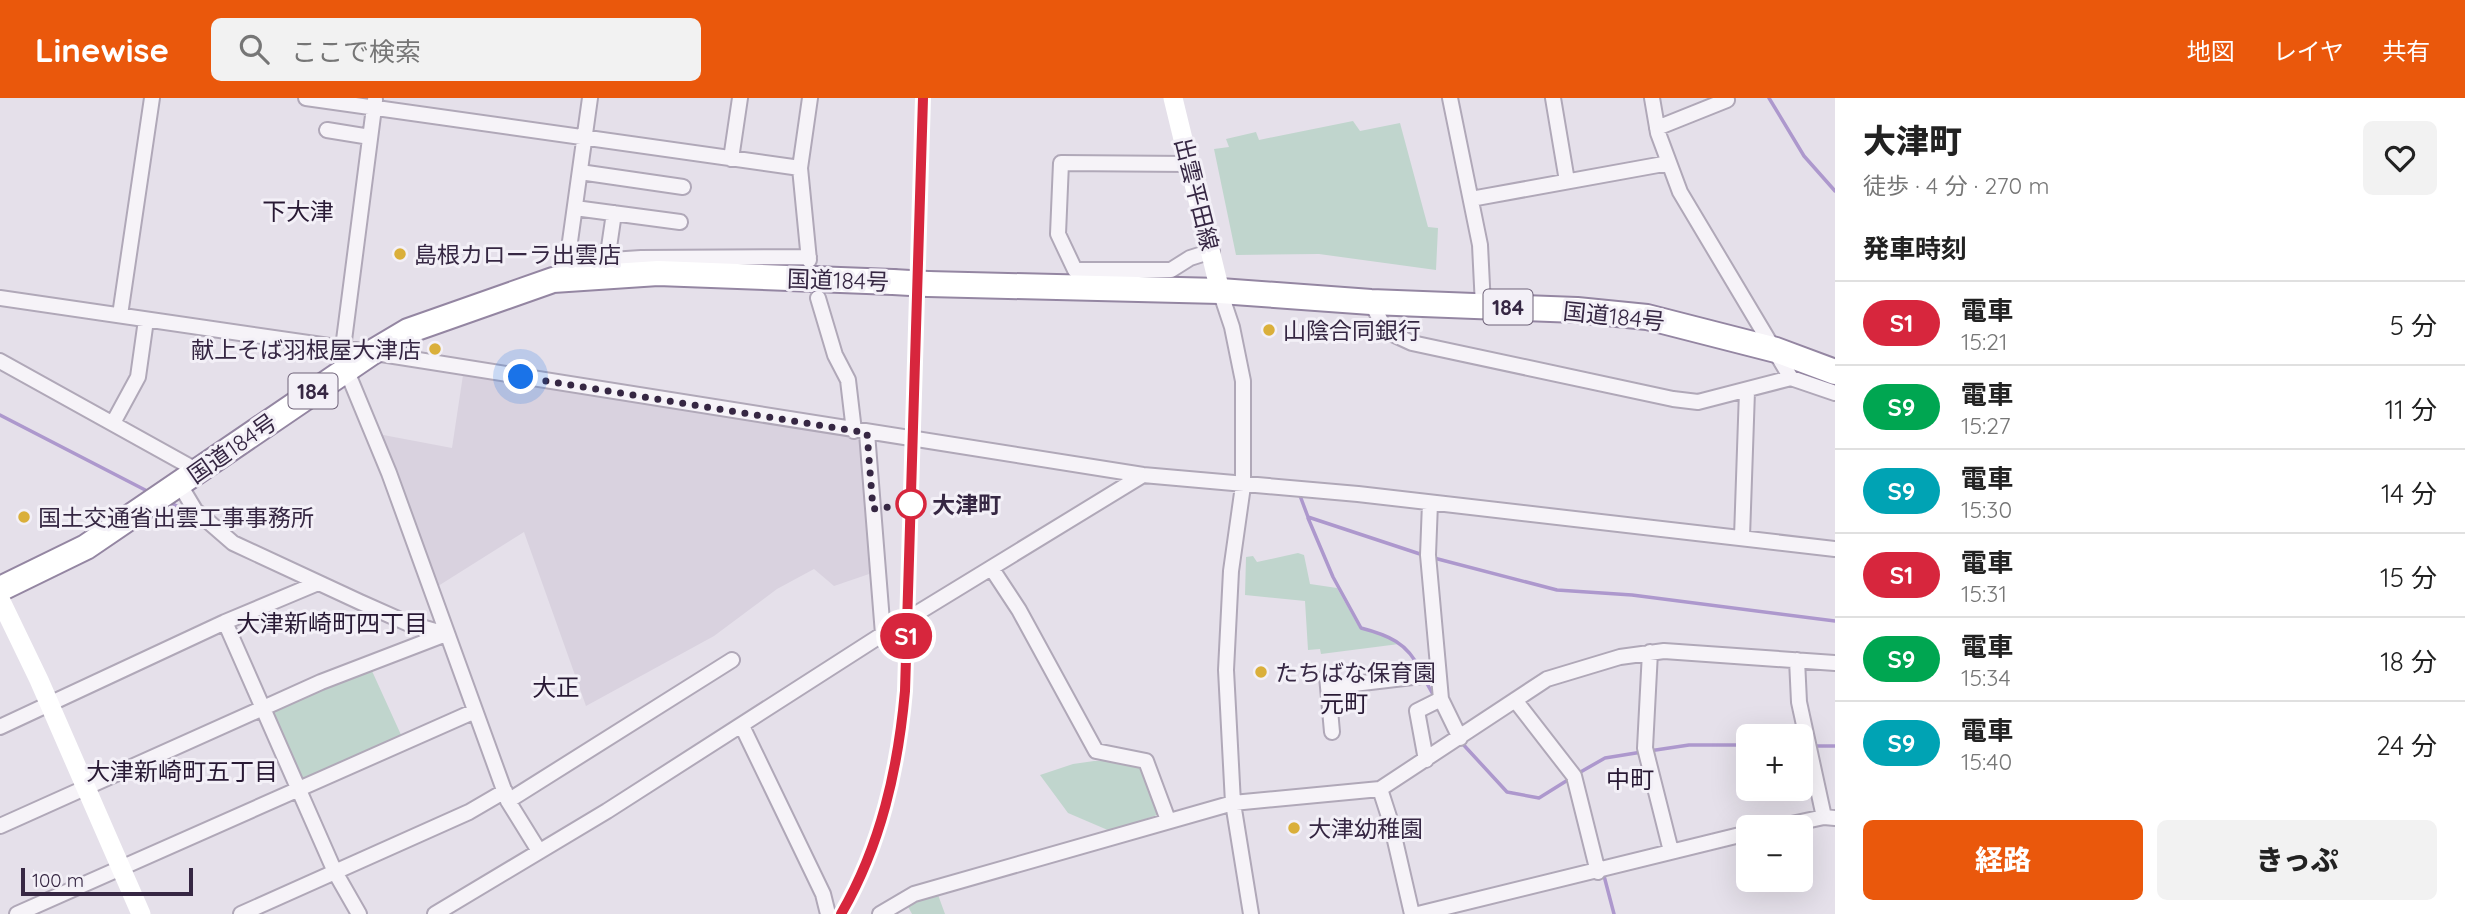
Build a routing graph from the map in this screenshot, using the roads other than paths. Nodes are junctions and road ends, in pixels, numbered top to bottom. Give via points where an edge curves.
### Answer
1 (152, 98) edge
2 (306, 98) edge
3 (590, 98) edge
4 (740, 98) edge
5 (810, 98) edge
6 (1173, 98) edge
7 (1450, 98) edge
8 (1553, 98) edge
9 (1652, 98) edge
10 (1727, 100) edge
11 (374, 102) edge
12 (1657, 128) junction
13 (327, 130) dead end
14 (370, 137) junction
15 (584, 137) junction
16 (731, 159) junction
17 (1669, 163) junction
18 (1188, 164) junction
19 (800, 168) junction
20 (580, 172) junction
21 (1567, 181) junction
22 (683, 187) dead end
23 (1471, 199) junction
24 (575, 208) junction
25 (614, 213) junction
26 (680, 222) dead end
27 (1212, 251) junction
28 (608, 254) dead end
29 (560, 271) junction
30 (1220, 291) junction
31 (0, 298) edge
32 (818, 298) dead end
33 (1371, 302) junction
34 (1483, 306) junction
35 (120, 315) junction
36 (146, 320) junction
37 (1776, 350) junction
38 (371, 352) junction
39 (345, 359) junction
40 (0, 361) edge
41 (1835, 372) edge
42 (1791, 377) junction
43 (1747, 391) junction
44 (1835, 393) edge
45 (113, 423) junction
46 (861, 432) junction
47 (1143, 475) junction
48 (189, 478) junction
49 (1243, 486) junction
50 (1430, 503) junction
51 (1742, 537) junction
52 (1835, 549) edge
53 (992, 569) junction
54 (318, 583) junction
55 (0, 589) edge
56 (0, 599) edge
57 (225, 622) junction
58 (446, 634) junction
59 (883, 634) junction
60 (1650, 652) junction
61 (732, 660) dead end
62 (1797, 660) junction
63 (1835, 663) edge
64 (1438, 674) junction
65 (1440, 699) junction
66 (1514, 700) junction
67 (50, 705) junction
68 (265, 708) junction
69 (475, 711) junction
70 (742, 726) junction
71 (0, 727) edge
72 (1332, 732) dead end
73 (1460, 737) junction
74 (1426, 760) junction
75 (85, 789) junction
76 (300, 789) junction
77 (1380, 789) junction
78 (506, 796) junction
79 (1233, 803) junction
80 (1829, 818) edge
81 (1168, 820) junction
82 (0, 826) edge
83 (1736, 836) edge
84 (539, 851) junction
85 (1671, 851) junction
86 (119, 867) junction
87 (335, 872) junction
88 (1598, 872) junction
89 (17, 914) edge
90 (141, 914) edge
91 (241, 914) edge
92 (359, 914) edge
93 (435, 914) edge
94 (828, 914) edge
95 (880, 914) edge
96 (1251, 914) edge
97 (1412, 914) edge
98 (1418, 914) edge

1 - 35 street
2 - 11 street
3 - 15 street
4 - 16 street
5 - 19 street
6 - 18 street, 出雲平田線
7 - 23 street
8 - 21 street
9 - 12 street
10 - 12 street
11 - 14 street
11 - 15 street
12 - 17 street
13 - 14 street
14 - 39 street
15 - 16 street
15 - 20 street
16 - 19 street
17 - 21 street
17 - 37 street via 1680,192
18 - 27 street, 出雲平田線
18 - 27 street via 1061,163 1058,234 1075,270 1171,270
19 - 29 street via 809,258 641,258
20 - 22 street
20 - 24 street
21 - 23 street
23 - 34 street via 1480,245
24 - 25 street
24 - 29 street
25 - 26 street
25 - 28 street
27 - 30 street, 出雲平田線
29 - 30 highway, 国道184号 / 184, bridge
29 - 38 highway, 国道184号 / 184 via 408,331
30 - 33 highway, 国道184号 / 184
30 - 49 street via 1243,381
31 - 35 street
32 - 46 street via 835,355 848,380
33 - 34 highway, 国道184号 / 184
33 - 43 street via 1386,331 1412,343 1673,399 1698,402
34 - 37 highway, 国道184号 / 184 via 1647,317
35 - 36 street
36 - 39 street
36 - 45 street via 138,377
37 - 41 highway, 国道184号 / 184
37 - 42 street
38 - 39 highway, 国道184号 / 184
38 - 46 street
39 - 48 highway, 国道184号 / 184
39 - 58 street
40 - 45 street
42 - 43 street
42 - 44 street
43 - 51 street
45 - 48 street
46 - 47 street
46 - 59 street
47 - 49 street
47 - 53 street
48 - 54 street via 195,510 233,543
48 - 55 highway, 国道184号 / 184 via 86,547
49 - 50 street
49 - 79 street via 1231,571 1226,670
50 - 51 street
50 - 64 street via 1428,555
51 - 52 street
53 - 59 street
53 - 81 street via 1020,610 1096,751 1146,761
54 - 57 street
54 - 58 street
56 - 67 street
57 - 67 street
57 - 68 street
58 - 68 street
58 - 69 street
59 - 70 street
60 - 62 street
60 - 66 street via 1547,679
60 - 85 street via 1645,748
61 - 78 street
62 - 63 street
62 - 80 street via 1800,702
64 - 65 street
64 - 72 street via 1328,681
65 - 73 street
65 - 74 street via 1417,711
66 - 73 street
66 - 88 street via 1574,776
67 - 71 street
67 - 75 street
68 - 75 street
68 - 76 street
69 - 76 street
69 - 78 street
70 - 84 street
70 - 94 street via 823,894
73 - 74 street
74 - 77 street
75 - 82 street
75 - 86 street
76 - 86 street
76 - 87 street
77 - 79 street
77 - 97 street
78 - 84 street
78 - 87 street
79 - 81 street
79 - 96 street
81 - 95 street via 914,894
83 - 85 street
84 - 93 street
85 - 88 street
86 - 89 street
86 - 90 street
87 - 91 street
87 - 92 street
88 - 98 street

